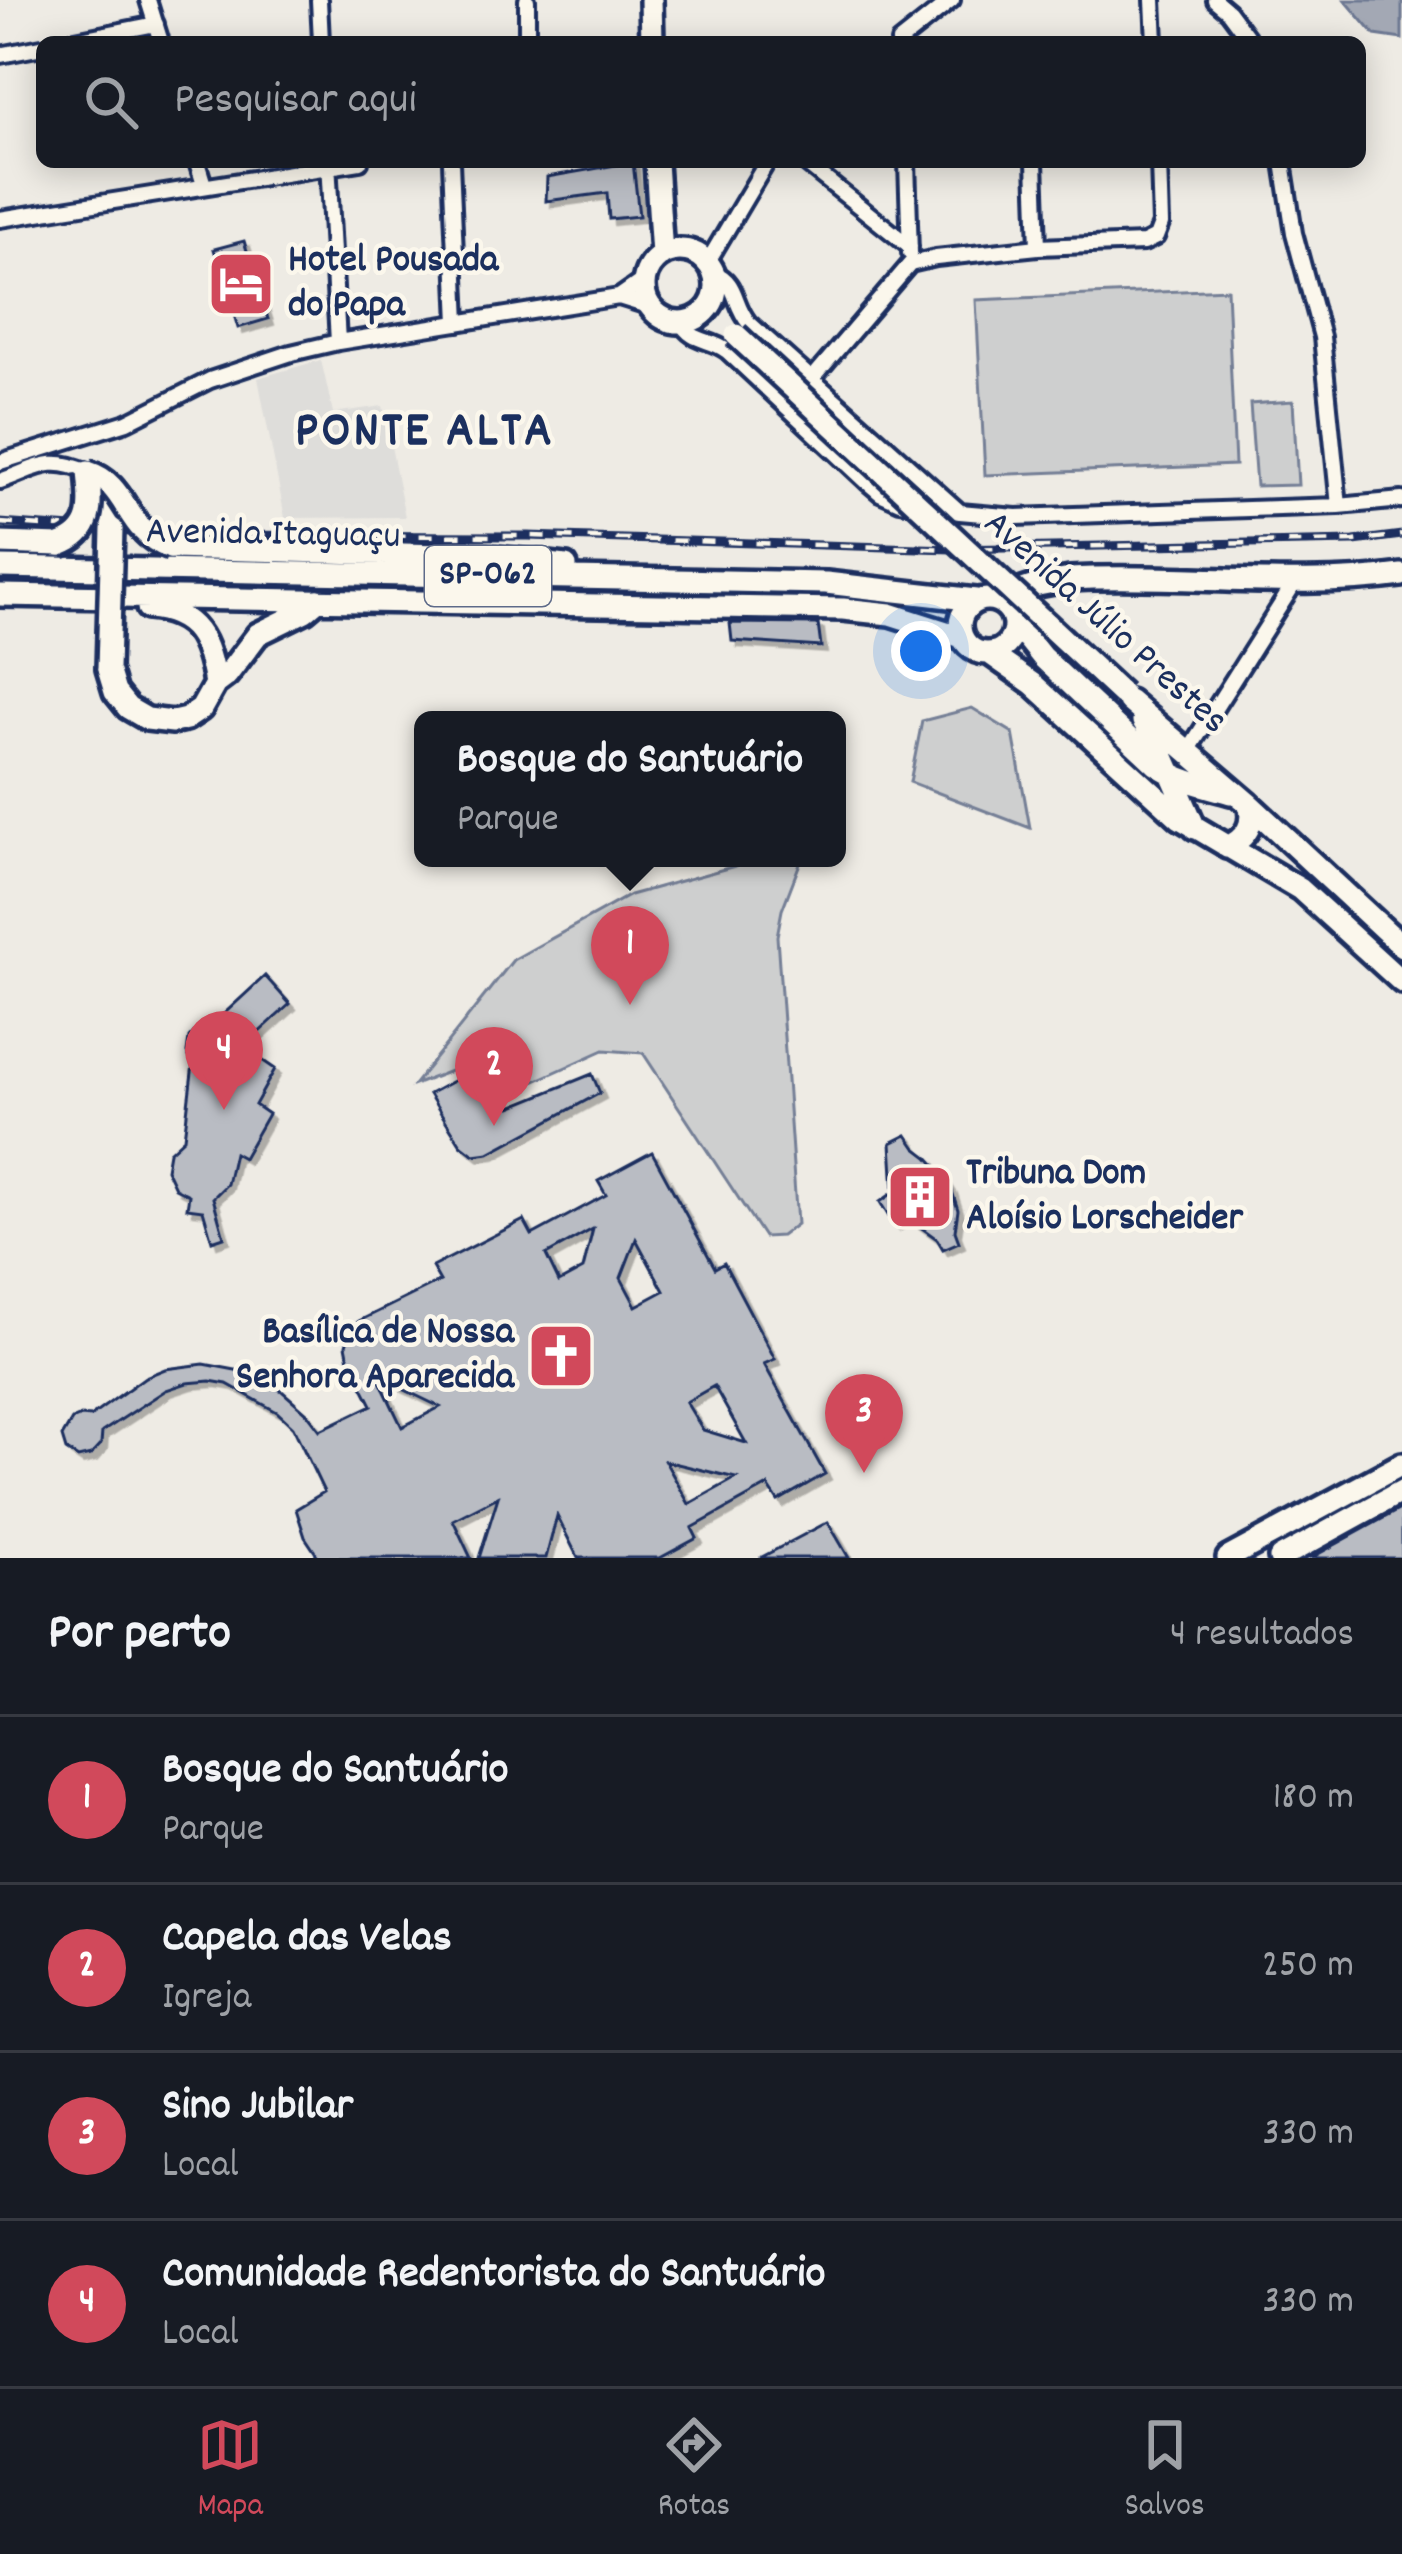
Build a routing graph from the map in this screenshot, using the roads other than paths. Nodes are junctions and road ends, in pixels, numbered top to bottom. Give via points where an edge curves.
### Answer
1 (148, 0) edge
2 (319, 0) edge
3 (527, 0) edge
4 (651, 0) edge
5 (952, 0) edge
6 (1153, 0) edge
7 (1215, 0) edge
8 (156, 24) junction
9 (95, 36) edge
10 (159, 36) edge
11 (321, 36) edge
12 (527, 36) edge
13 (652, 36) edge
14 (907, 36) edge
15 (1155, 36) edge
16 (1247, 36) edge
17 (36, 47) edge
18 (0, 55) edge
19 (199, 168) edge
20 (304, 168) edge
21 (328, 168) edge
22 (451, 168) edge
23 (657, 168) edge
24 (763, 168) edge
25 (811, 168) edge
26 (907, 168) edge
27 (1035, 168) edge
28 (1159, 168) edge
29 (1284, 168) edge
30 (204, 185) junction
31 (660, 208) junction
32 (0, 219) edge
33 (910, 247) junction
34 (1038, 247) junction
35 (686, 251) junction
36 (662, 256) junction
37 (910, 264) junction
38 (710, 267) junction
39 (646, 278) junction
40 (619, 297) junction
41 (651, 307) junction
42 (718, 318) junction
43 (458, 322) junction
44 (681, 322) junction
45 (338, 342) junction
46 (812, 380) junction
47 (0, 462) edge
48 (88, 472) junction
49 (0, 481) edge
50 (1402, 500) edge
51 (1339, 506) junction
52 (960, 512) junction
53 (0, 543) edge
54 (0, 567) edge
55 (1402, 574) edge
56 (613, 579) junction
57 (1297, 579) junction
58 (0, 595) edge
59 (118, 597) junction
60 (318, 600) junction
61 (1000, 610) junction
62 (962, 637) junction
63 (988, 653) junction
64 (214, 684) junction
65 (1126, 698) junction
66 (1188, 751) junction
67 (1172, 775) junction
68 (1243, 799) junction
69 (1195, 829) junction
70 (1227, 847) junction
71 (1397, 935) edge
72 (1402, 982) edge
73 (1402, 1464) edge
74 (1402, 1491) edge
75 (1305, 1516) junction
76 (1319, 1537) junction
77 (1228, 1558) edge
78 (1280, 1558) edge

1 - 8 street
2 - 11 street
3 - 12 street
4 - 13 main road
5 - 14 street
6 - 15 street
7 - 16 street
8 - 9 street
8 - 10 street
17 - 18 street
19 - 30 street
20 - 30 street
21 - 45 street
22 - 43 street
23 - 31 main road
24 - 38 street
25 - 33 street
26 - 33 street
27 - 34 street
28 - 34 street via 1156,237
29 - 51 street via 1322,337
30 - 32 street
31 - 35 main road
31 - 36 main road
33 - 37 street
34 - 37 street
35 - 36 main road
35 - 38 main road
36 - 39 main road
37 - 46 street
38 - 42 main road
38 - 46 street via 729,282 748,322
39 - 40 street
39 - 41 main road
40 - 41 street
40 - 43 street
41 - 44 main road
42 - 44 main road
42 - 65 main road, Avenida Júlio Prestes, bridge
43 - 45 street
44 - 52 street, Avenida Júlio Prestes via 727,350 880,493
45 - 47 street via 252,365 127,422
46 - 52 street
48 - 49 street via 50,462
48 - 53 main road, bridge via 89,517 77,536 60,545
48 - 56 main road, bridge via 114,488 145,536 170,548 480,556 587,568
48 - 64 main road, bridge via 111,513 108,669 115,692 147,719 173,722 207,702
50 - 51 street, Avenida Júlio Prestes
51 - 52 street, Avenida Júlio Prestes
54 - 56 main road, Avenida Itaguaçu / SP-062
55 - 57 main road
56 - 61 main road, Avenida Itaguaçu / SP-062 via 867,585
57 - 61 main road via 1054,581
57 - 66 street
58 - 59 main road, Avenida Itaguaçu / SP-062
59 - 60 main road, Avenida Itaguaçu / SP-062
59 - 64 main road via 191,623 206,644
60 - 62 main road, Avenida Itaguaçu / SP-062 via 868,610
60 - 64 main road via 258,634
61 - 62 main road via 963,612
61 - 63 main road via 1011,640
61 - 67 main road, Avenida Júlio Prestes
62 - 63 main road, SP-062
63 - 69 main road, SP-062
65 - 66 main road, Avenida Júlio Prestes
65 - 67 main road
66 - 68 main road, Avenida Júlio Prestes
67 - 68 main road, Avenida Júlio Prestes
67 - 69 main road
68 - 70 main road via 1250,827
68 - 71 main road, Avenida Júlio Prestes
69 - 70 main road, SP-062
70 - 72 main road, SP-062 via 1300,889
73 - 75 main road
74 - 76 main road
75 - 76 main road
75 - 77 main road
76 - 78 main road

